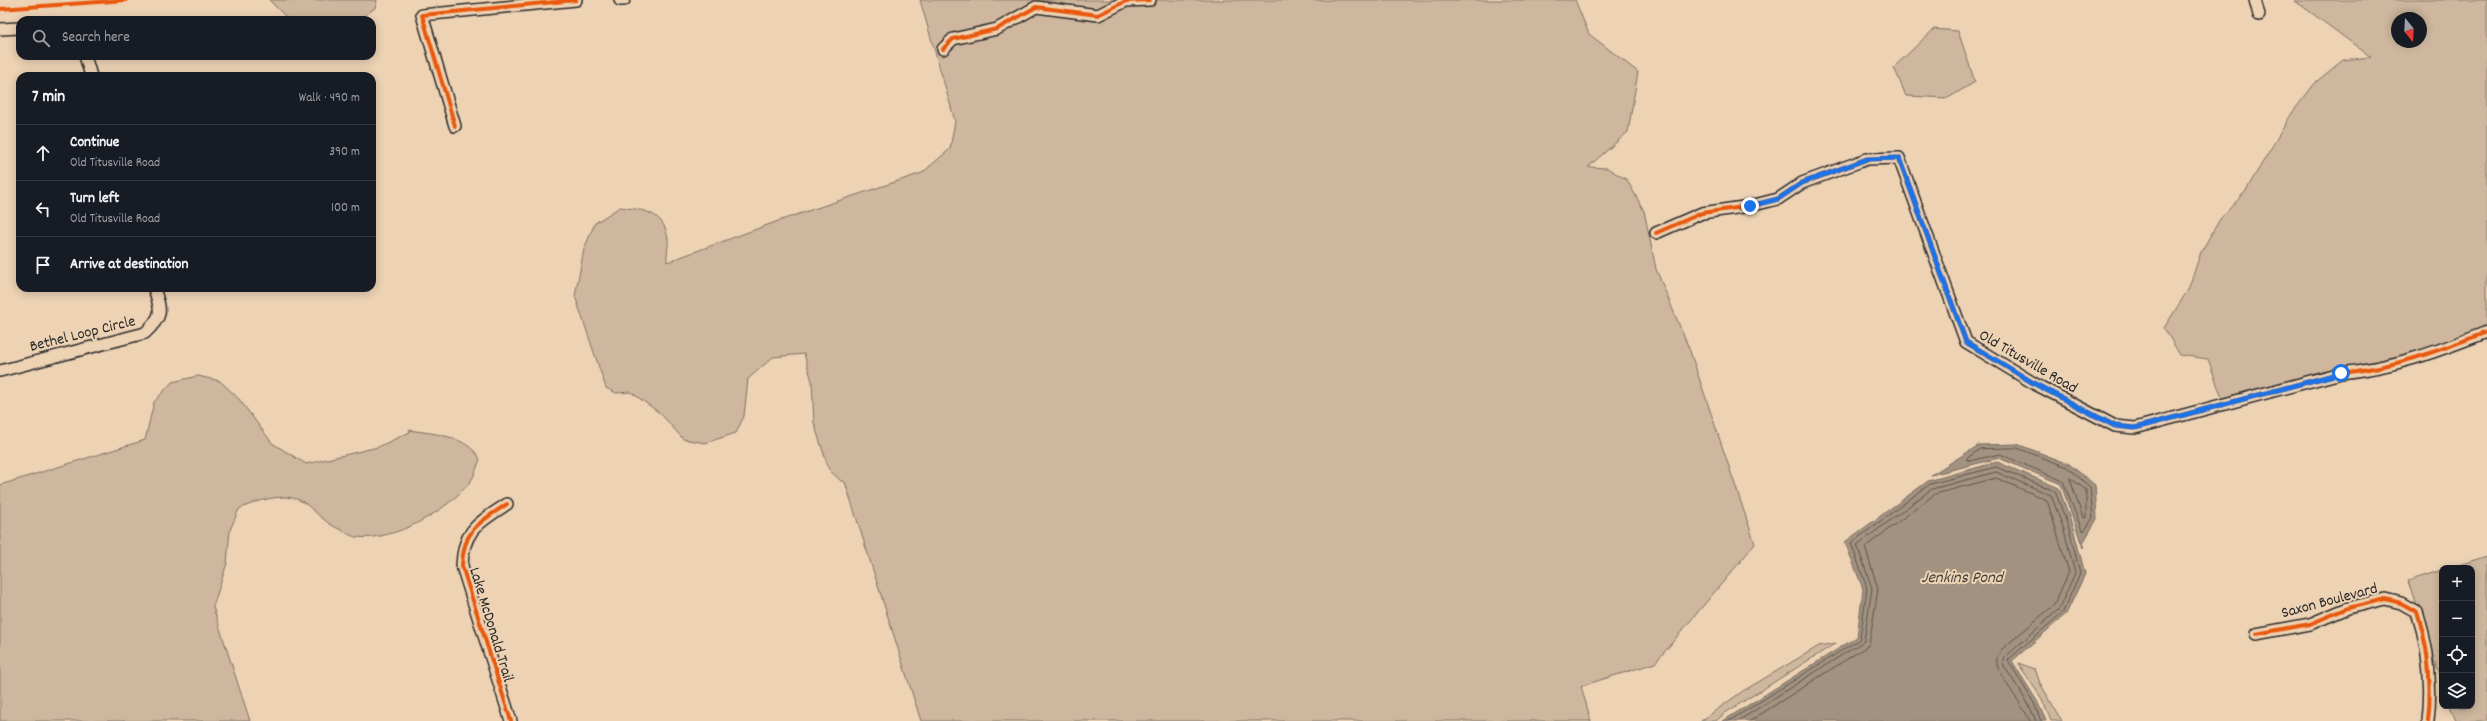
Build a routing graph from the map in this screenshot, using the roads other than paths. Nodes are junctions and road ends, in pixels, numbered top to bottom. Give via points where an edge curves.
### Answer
1 (576, 0) edge
2 (620, 0) edge
3 (624, 0) edge
4 (1150, 0) edge
5 (2255, 0) edge
6 (2259, 15) dead end
7 (16, 28) edge
8 (0, 29) edge
9 (943, 49) dead end
10 (86, 60) edge
11 (90, 72) edge
12 (455, 126) dead end
13 (1656, 233) dead end
14 (155, 292) edge
15 (2487, 332) edge
16 (0, 371) edge
17 (507, 504) dead end
18 (2256, 634) dead end
19 (511, 721) edge
20 (2428, 721) edge

1 - 12 street via 422,15
2 - 3 street
4 - 9 street via 1126,1 1098,16 1036,7 997,29 953,39
5 - 6 street
7 - 8 street
10 - 11 street
13 - 15 street, Old Titusville Road via 1702,213 1778,199 1802,183 1867,159 1899,158 1966,342 2035,384 2115,426 2135,428 2341,373 2371,370 2416,360
14 - 16 street, Bethel Loop Circle via 161,311 157,321 145,333
17 - 19 street, Lake McDonald Trail via 470,532 464,547 462,566
18 - 20 street, Saxon Boulevard via 2310,624 2348,608 2385,600 2401,603 2417,612 2423,631 2431,690

